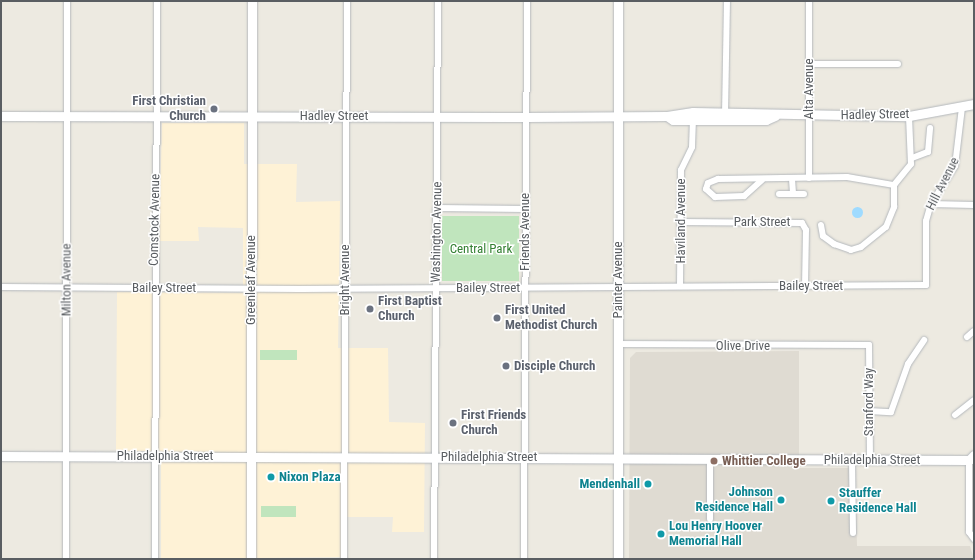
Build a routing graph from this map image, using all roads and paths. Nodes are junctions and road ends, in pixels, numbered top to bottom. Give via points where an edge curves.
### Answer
1 (67, 1) edge
2 (157, 1) edge
3 (252, 1) edge
4 (347, 1) edge
5 (438, 1) edge
6 (527, 1) edge
7 (618, 1) edge
8 (727, 1) edge
9 (809, 1) edge
10 (810, 64) junction
11 (898, 64) dead end
12 (974, 104) edge
13 (962, 107) junction
14 (67, 115) junction
15 (1, 116) edge
16 (157, 116) junction
17 (252, 116) junction
18 (347, 116) junction
19 (439, 116) junction
20 (618, 116) junction
21 (693, 116) junction
22 (725, 116) junction
23 (809, 116) junction
24 (909, 116) junction
25 (527, 117) junction
26 (930, 128) dead end
27 (912, 158) junction
28 (809, 178) junction
29 (792, 179) junction
30 (762, 180) junction
31 (894, 185) junction
32 (779, 194) dead end
33 (793, 194) junction
34 (804, 194) dead end
35 (931, 204) junction
36 (974, 205) edge
37 (438, 208) junction
38 (525, 209) junction
39 (680, 222) junction
40 (821, 225) dead end
41 (680, 285) junction
42 (926, 285) joint
43 (805, 286) junction
44 (1, 287) edge
45 (67, 287) junction
46 (155, 288) junction
47 (436, 288) junction
48 (525, 288) junction
49 (618, 288) junction
50 (251, 289) junction
51 (344, 289) junction
52 (974, 331) edge
53 (967, 337) dead end
54 (924, 340) dead end
55 (618, 344) junction
56 (869, 345) joint
57 (974, 400) edge
58 (869, 411) junction
59 (955, 415) dead end
60 (1, 456) edge
61 (66, 456) junction
62 (155, 456) junction
63 (251, 456) junction
64 (345, 456) junction
65 (434, 457) junction
66 (523, 457) junction
67 (618, 457) junction
68 (971, 458) edge
69 (710, 459) junction
70 (852, 460) junction
71 (870, 460) junction
72 (710, 519) dead end
73 (852, 533) dead end
74 (974, 539) edge
75 (66, 559) edge
76 (155, 559) edge
77 (250, 559) edge
78 (344, 559) edge
79 (434, 559) edge
80 (524, 559) edge
81 (618, 559) edge

1 - 14 street, Milton Avenue
2 - 16 street, Comstock Avenue
3 - 17 street, Greenleaf Avenue
4 - 18 street, Bright Avenue
5 - 19 street, Washington Avenue
6 - 25 street, Friends Avenue
7 - 20 street, Painter Avenue
8 - 22 street
9 - 10 street, Alta Avenue
10 - 11 street
10 - 23 street, Alta Avenue
12 - 13 street, Hadley Street
13 - 24 street, Hadley Street
13 - 35 street, Hill Avenue via 955,166
14 - 15 street, Hadley Street
14 - 16 street, Hadley Street
14 - 45 street, Milton Avenue
16 - 17 street, Hadley Street
16 - 46 street, Comstock Avenue
17 - 18 street, Hadley Street
17 - 50 street, Greenleaf Avenue
18 - 19 street, Hadley Street
18 - 51 street, Bright Avenue
19 - 25 street, Hadley Street
19 - 37 street, Washington Avenue
20 - 21 street, Hadley Street via 667,116 673,120
20 - 25 street, Hadley Street
20 - 49 street, Painter Avenue
21 - 22 street, Hadley Street
21 - 39 street, Haviland Avenue via 692,147 681,170
22 - 23 street, Hadley Street via 766,120 775,116
23 - 24 street, Hadley Street
23 - 28 street, Alta Avenue
24 - 27 street
25 - 38 street, Friends Avenue
26 - 27 street via 928,152
27 - 31 street via 908,170
28 - 29 street
28 - 31 street via 851,178
29 - 30 street
29 - 33 street
30 - 30 street via 718,179 708,183 706,189 715,197 744,196
31 - 40 street via 894,207 886,227 861,247 851,250 834,244 823,236
32 - 33 street
33 - 34 street
35 - 36 street
35 - 42 street, Hill Avenue via 926,222
37 - 38 street
37 - 47 street, Washington Avenue
38 - 48 street, Friends Avenue
39 - 41 street, Haviland Avenue
39 - 43 street, Park Street via 802,223 806,230
41 - 43 street, Bailey Street
41 - 49 street, Bailey Street
42 - 43 street, Bailey Street
44 - 45 street, Bailey Street
45 - 46 street, Bailey Street
45 - 61 street, Milton Avenue
46 - 50 street, Bailey Street
46 - 62 street, Comstock Avenue
47 - 48 street, Bailey Street
47 - 51 street, Bailey Street
47 - 65 street, Washington Avenue
48 - 49 street, Bailey Street
48 - 66 street, Friends Avenue
49 - 55 street, Painter Avenue
50 - 51 street, Bailey Street
50 - 63 street, Greenleaf Avenue
51 - 64 street, Bright Avenue
52 - 53 street
54 - 58 street via 908,364 891,412
55 - 56 street, Olive Drive
55 - 67 street, Painter Avenue
56 - 58 street, Stanford Way
57 - 59 street
58 - 71 street, Stanford Way
60 - 61 street, Philadelphia Street
61 - 62 street, Philadelphia Street
61 - 75 street, Milton Avenue
62 - 63 street, Philadelphia Street
62 - 76 street, Comstock Avenue
63 - 64 street, Philadelphia Street
63 - 77 street, Greenleaf Avenue
64 - 65 street, Philadelphia Street
64 - 78 street, Bright Avenue
65 - 66 street, Philadelphia Street
65 - 79 street, Washington Avenue
66 - 67 street, Philadelphia Street
66 - 80 street, Friends Avenue
67 - 69 street, Philadelphia Street
67 - 81 street, Painter Avenue
68 - 71 street, Philadelphia Street
68 - 74 street via 969,532
69 - 70 street, Philadelphia Street
69 - 72 street
70 - 71 street, Philadelphia Street
70 - 73 street

